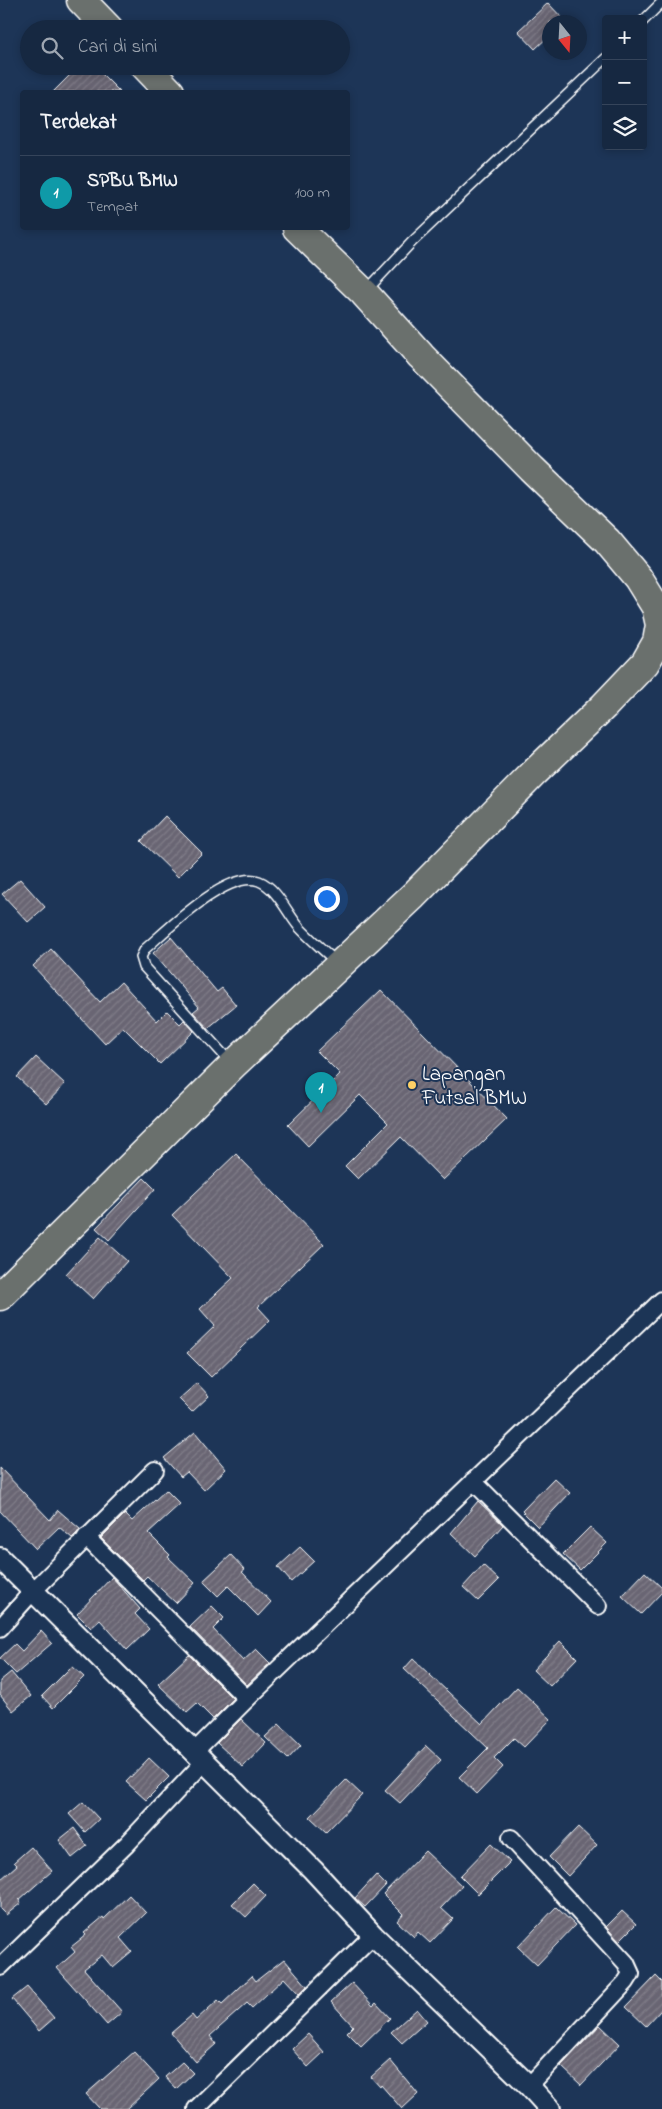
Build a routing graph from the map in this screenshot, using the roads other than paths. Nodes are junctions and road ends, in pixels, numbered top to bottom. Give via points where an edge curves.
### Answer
1 (81, 0) edge
2 (662, 2) edge
3 (647, 17) edge
4 (100, 20) edge
5 (604, 60) edge
6 (154, 75) edge
7 (168, 90) edge
8 (299, 230) edge
9 (364, 293) junction
10 (660, 640) edge
11 (339, 965) junction
12 (233, 1066) junction
13 (0, 1296) edge
14 (662, 1300) edge
15 (155, 1470) dead end
16 (473, 1481) junction
17 (86, 1538) junction
18 (0, 1558) edge
19 (33, 1591) junction
20 (598, 1606) dead end
21 (0, 1628) edge
22 (247, 1699) junction
23 (200, 1756) junction
24 (511, 1838) dead end
25 (373, 1935) junction
26 (0, 1967) edge
27 (529, 2086) junction
28 (545, 2107) edge
29 (196, 2109) edge

1 - 4 highway
2 - 3 lane
5 - 9 lane via 412,242
6 - 7 highway
8 - 9 highway
9 - 10 highway via 449,384 607,541 638,578 656,607
10 - 11 highway via 645,663 604,706
11 - 12 highway
11 - 12 lane via 298,926 266,885 256,880 238,882 215,892 144,949 141,957 144,967
12 - 13 highway
14 - 16 street
15 - 17 street
16 - 20 street
16 - 22 street
17 - 19 street
17 - 22 street
18 - 19 street
19 - 21 street
19 - 23 street
22 - 23 street
23 - 25 street
23 - 26 street via 127,1844
24 - 27 street via 626,1963 631,1974
25 - 27 street
25 - 29 street
27 - 28 street

